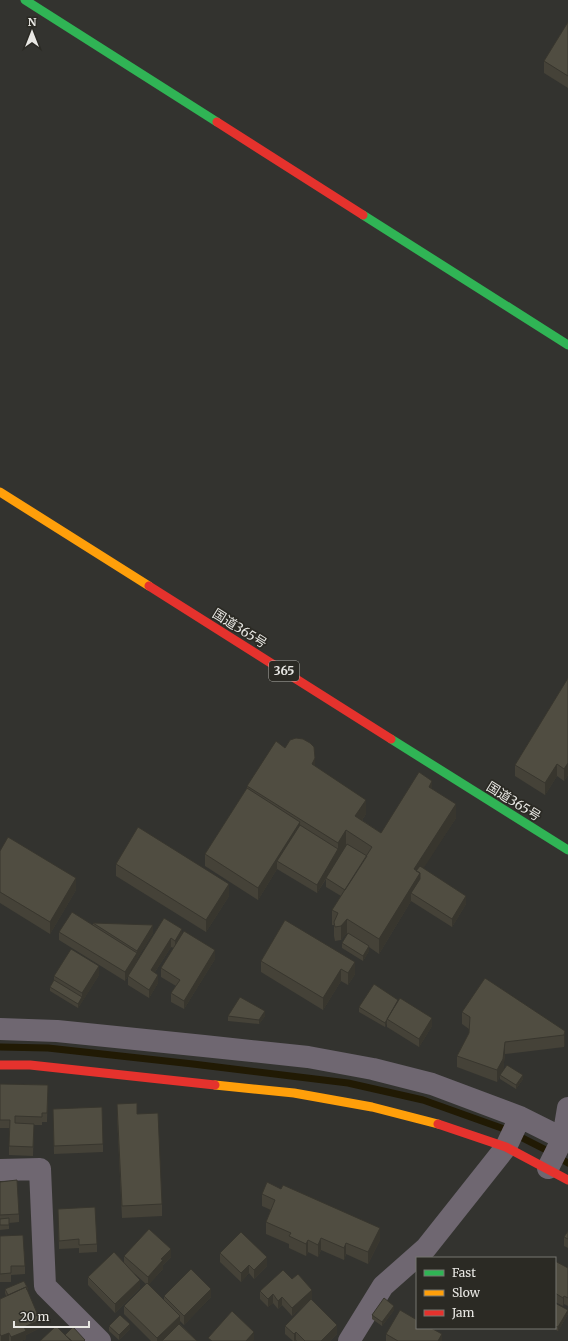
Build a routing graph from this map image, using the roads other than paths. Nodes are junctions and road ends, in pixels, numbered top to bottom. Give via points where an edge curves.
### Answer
1 (25, 0) edge
2 (568, 345) edge
3 (0, 492) edge
4 (568, 850) edge
5 (0, 1029) edge
6 (0, 1064) edge
7 (568, 1108) edge
8 (520, 1117) junction
9 (566, 1139) edge
10 (506, 1147) junction
11 (548, 1168) junction
12 (0, 1170) edge
13 (568, 1180) edge
14 (100, 1341) edge
15 (349, 1341) edge

1 - 2 main road
3 - 4 main road, 国道365号 / 365
5 - 8 street via 72,1032 308,1057 373,1069 432,1084
6 - 10 main road via 294,1093 372,1107 432,1122
7 - 9 street
8 - 9 street
8 - 10 street
9 - 11 street
10 - 11 main road
10 - 15 street via 426,1248 383,1286
11 - 13 main road
12 - 14 street via 40,1169 45,1286

